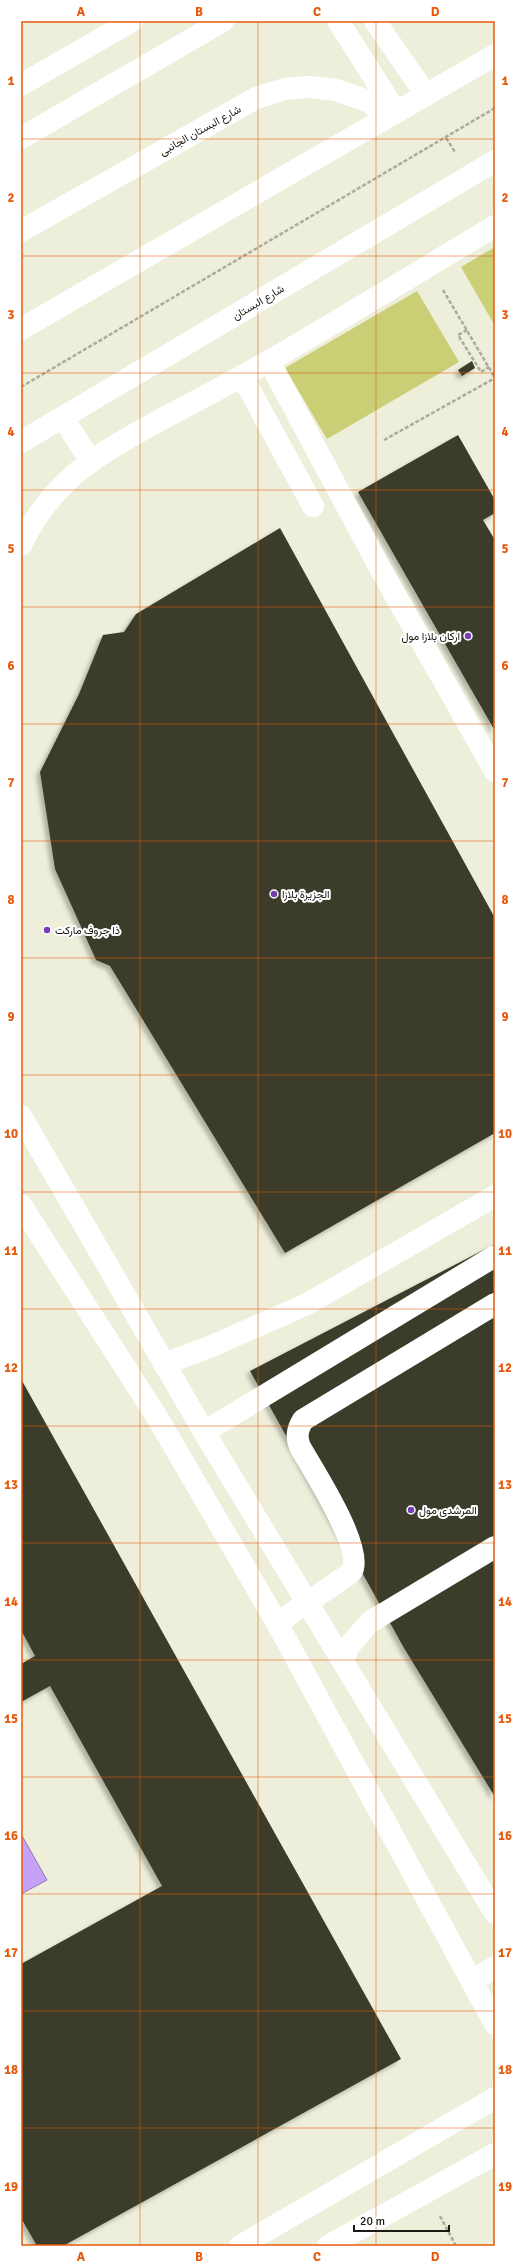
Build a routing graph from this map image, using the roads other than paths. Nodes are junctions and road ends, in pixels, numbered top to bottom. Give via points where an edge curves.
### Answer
1 (132, 21) edge
2 (223, 21) edge
3 (338, 21) edge
4 (375, 21) edge
5 (495, 55) edge
6 (21, 85) edge
7 (426, 95) junction
8 (392, 114) junction
9 (21, 138) edge
10 (495, 161) edge
11 (495, 226) edge
12 (21, 231) edge
13 (21, 329) edge
14 (269, 361) junction
15 (242, 376) junction
16 (62, 418) junction
17 (21, 442) edge
18 (90, 460) junction
19 (313, 506) dead end
20 (21, 545) edge
21 (495, 771) edge
22 (21, 1116) edge
23 (495, 1196) edge
24 (21, 1205) edge
25 (495, 1256) edge
26 (495, 1304) edge
27 (164, 1364) junction
28 (204, 1432) junction
29 (495, 1547) edge
30 (307, 1602) junction
31 (277, 1623) junction
32 (343, 1661) junction
33 (495, 1913) edge
34 (495, 1967) edge
35 (472, 1980) junction
36 (495, 2024) edge
37 (495, 2098) edge
38 (495, 2154) edge
39 (240, 2246) edge
40 (328, 2246) edge

1 - 6 street
2 - 9 street
3 - 8 street
4 - 7 street
5 - 7 street
7 - 8 street
8 - 12 street, شارع البستان الجانبى via 368,101 336,90 309,87 286,89 256,98
8 - 13 street
10 - 16 street, شارع البستان
11 - 14 street
14 - 15 street
14 - 21 street via 381,570
15 - 18 street
15 - 19 street
16 - 17 street, شارع البستان
16 - 18 street
18 - 20 street via 53,495 37,516
22 - 27 street
23 - 27 street via 307,1304
24 - 31 street via 157,1417
25 - 28 street
26 - 30 street via 303,1420 298,1428 297,1438 348,1534 354,1558 352,1571
27 - 28 street
28 - 30 street
29 - 32 street via 370,1622 349,1646
30 - 31 street
30 - 32 street
31 - 35 street
32 - 33 street
34 - 35 street
35 - 36 street
37 - 39 street
38 - 40 street

